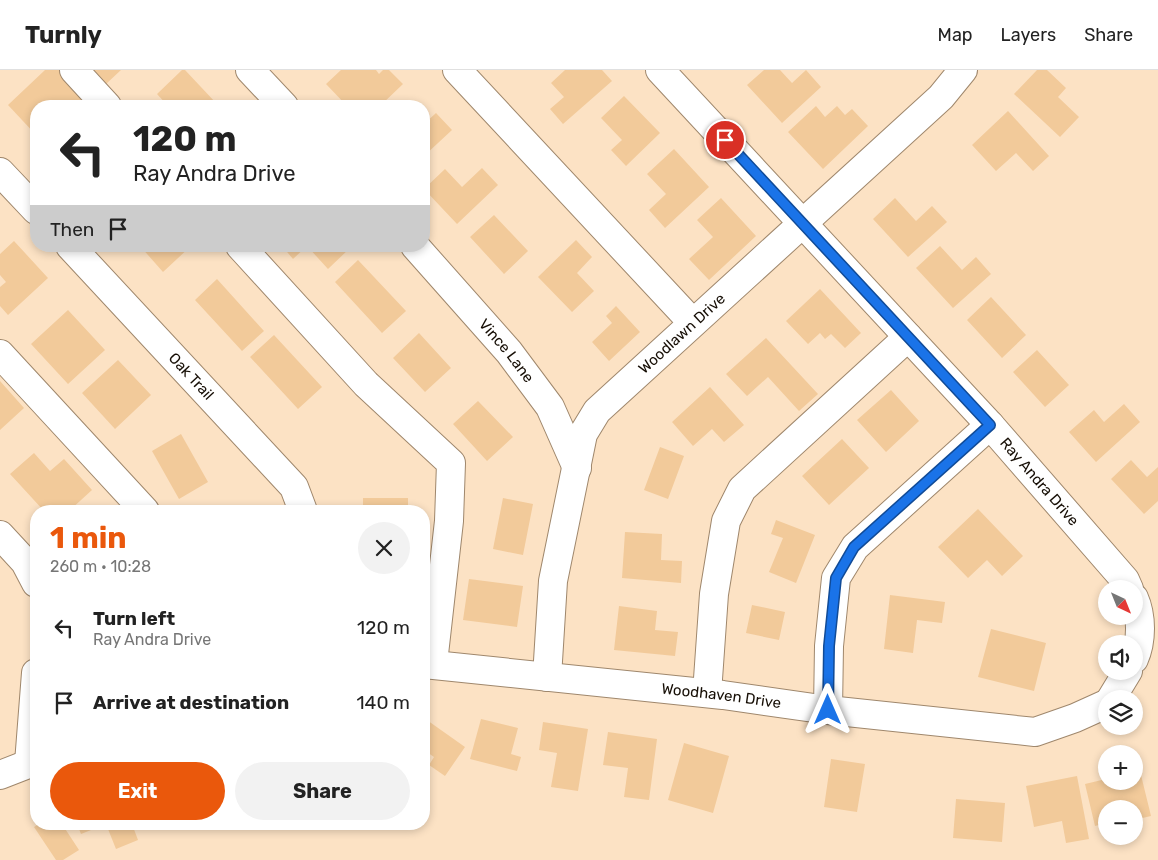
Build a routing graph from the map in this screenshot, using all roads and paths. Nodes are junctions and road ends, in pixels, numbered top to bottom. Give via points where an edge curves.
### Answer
1 (74, 70) edge
2 (250, 70) edge
3 (457, 70) edge
4 (660, 70) edge
5 (963, 70) edge
6 (102, 100) edge
7 (278, 100) edge
8 (0, 172) edge
9 (30, 204) edge
10 (803, 224) junction
11 (76, 252) edge
12 (245, 252) edge
13 (420, 252) edge
14 (692, 322) junction
15 (908, 337) junction
16 (0, 354) edge
17 (990, 425) junction
18 (578, 468) junction
19 (140, 505) edge
20 (301, 505) edge
21 (0, 535) edge
22 (30, 572) edge
23 (1125, 580) edge
24 (430, 649) edge
25 (430, 663) edge
26 (547, 677) junction
27 (707, 693) junction
28 (1098, 708) edge
29 (828, 710) junction
30 (30, 763) edge
31 (0, 775) edge

1 - 6 street
2 - 7 street
3 - 14 street
4 - 10 street, Ray Andra Drive
5 - 10 street, Woodlawn Drive via 941,97
8 - 9 street
10 - 14 street, Woodlawn Drive
10 - 15 street, Ray Andra Drive
11 - 20 street, Oak Trail via 294,487
12 - 24 street via 366,384 451,463 449,521
13 - 18 street, Vince Lane via 510,352 550,406
14 - 18 street, Woodlawn Drive via 596,411 583,434
15 - 17 street, Ray Andra Drive
15 - 27 street via 742,489 726,521 714,594
16 - 19 street
17 - 23 street, Ray Andra Drive
17 - 29 street via 854,547 836,578 829,646
18 - 26 street, Woodlawn Drive via 553,581
21 - 22 street
25 - 26 street, Woodhaven Drive
26 - 27 street, Woodhaven Drive
27 - 29 street, Woodhaven Drive
28 - 29 street, Woodhaven Drive via 1035,732
30 - 31 street

